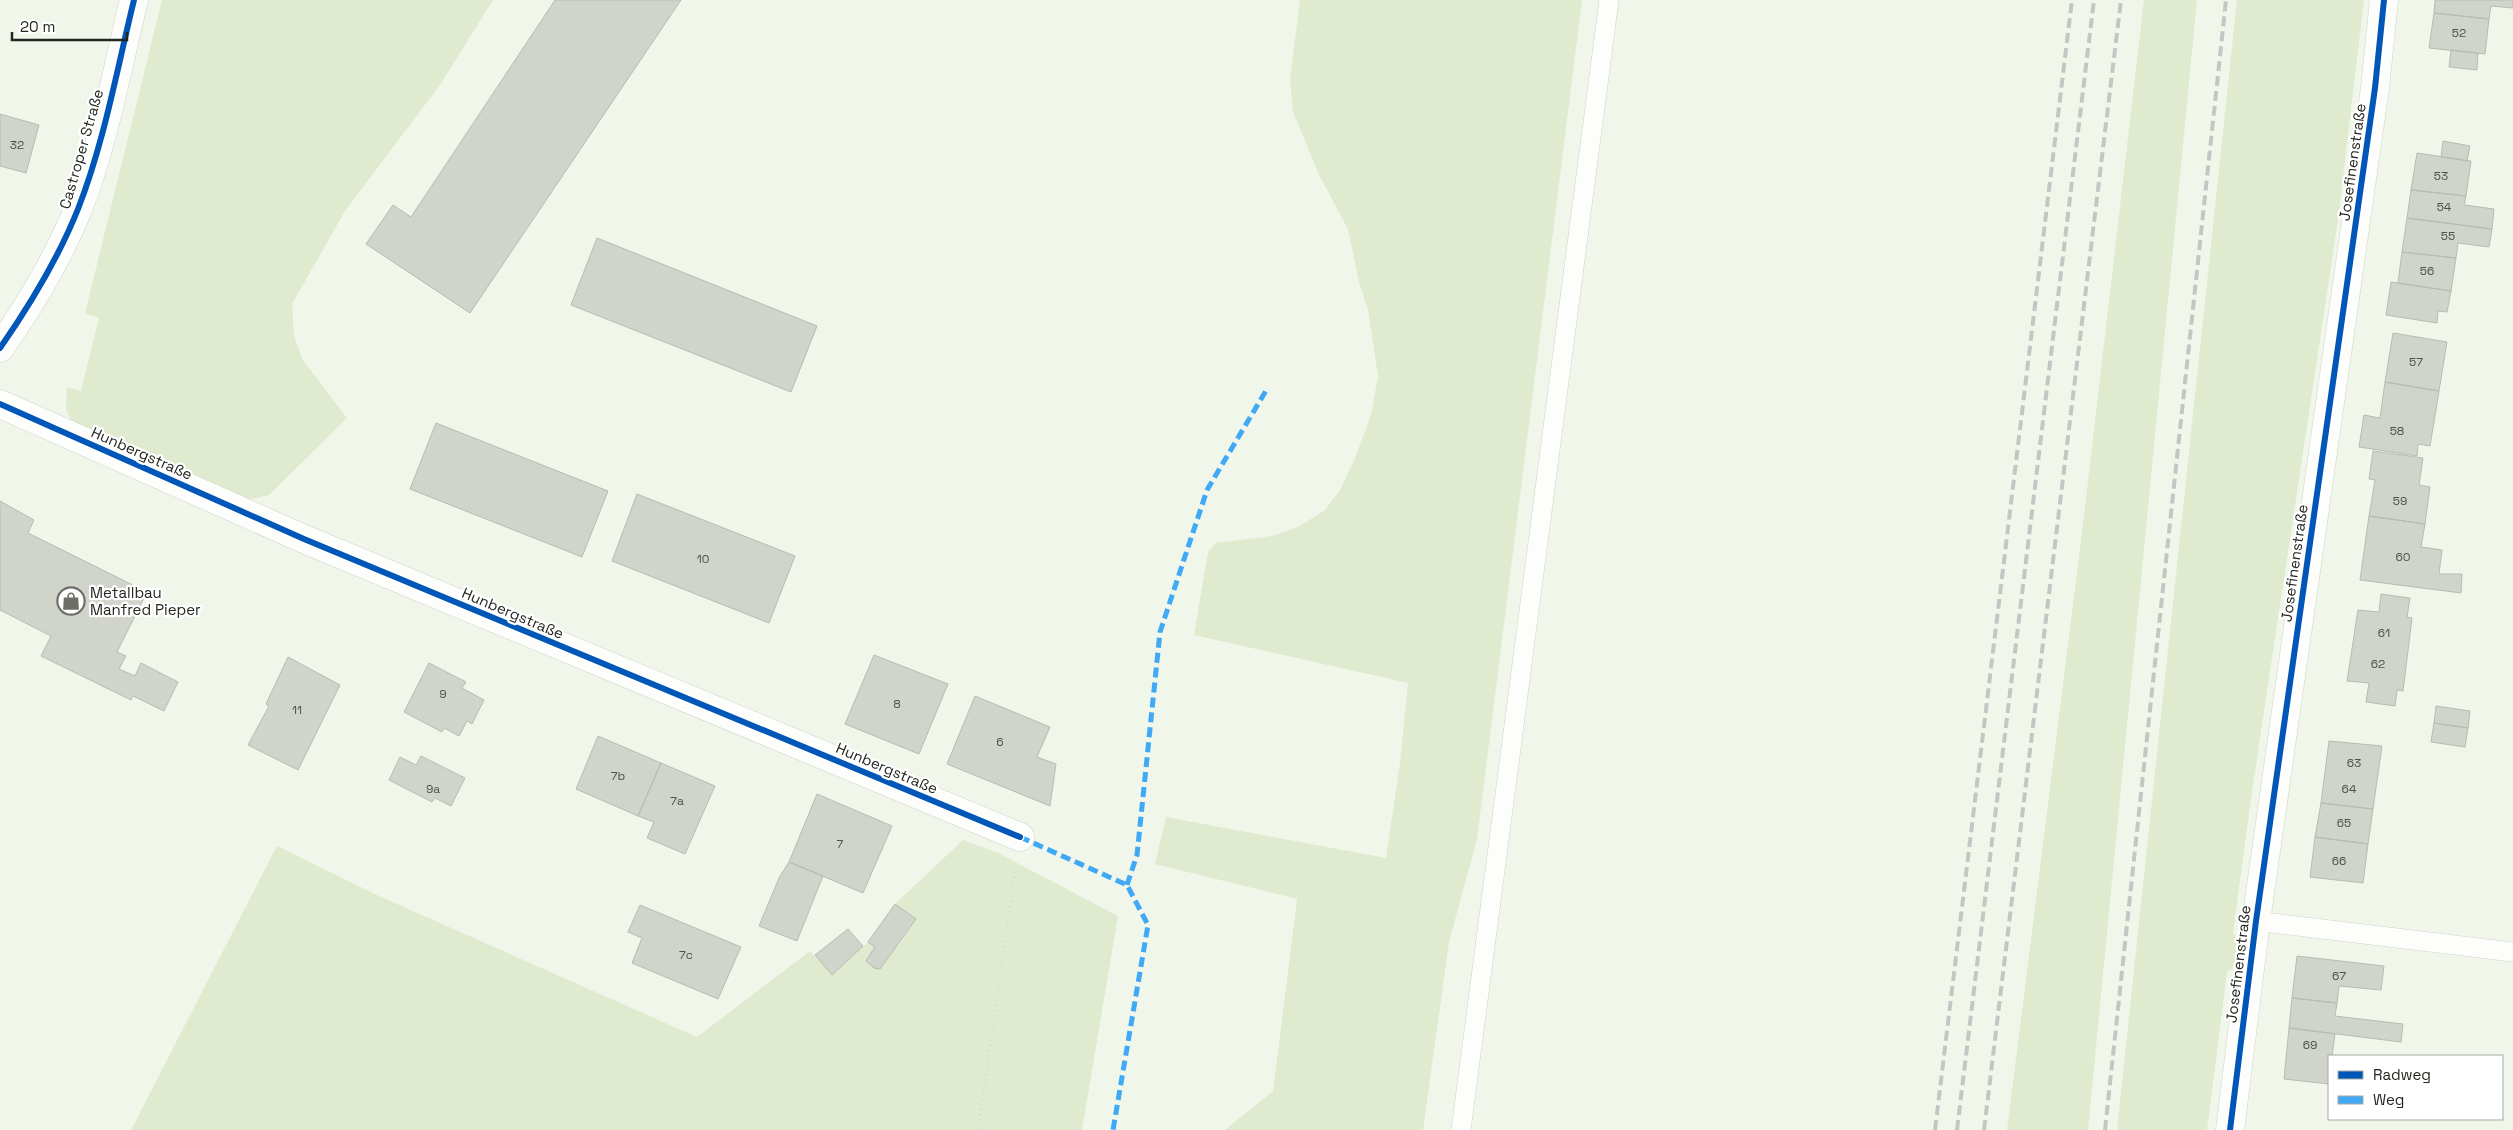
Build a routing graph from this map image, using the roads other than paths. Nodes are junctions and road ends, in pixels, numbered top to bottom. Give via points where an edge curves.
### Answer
1 (134, 0) edge
2 (1609, 0) edge
3 (2384, 0) edge
4 (0, 348) edge
5 (0, 404) edge
6 (1020, 837) road end
7 (2256, 921) junction
8 (2513, 952) edge
9 (1461, 1130) edge
10 (2230, 1130) edge

1 - 4 street, Castroper Straße via 94,161 78,209 24,315
2 - 9 lane
3 - 7 street, Josefinenstraße via 2375,88
5 - 6 street, Hunbergstraße via 304,539
7 - 8 lane, Josefinenstraße
7 - 10 street, Josefinenstraße

